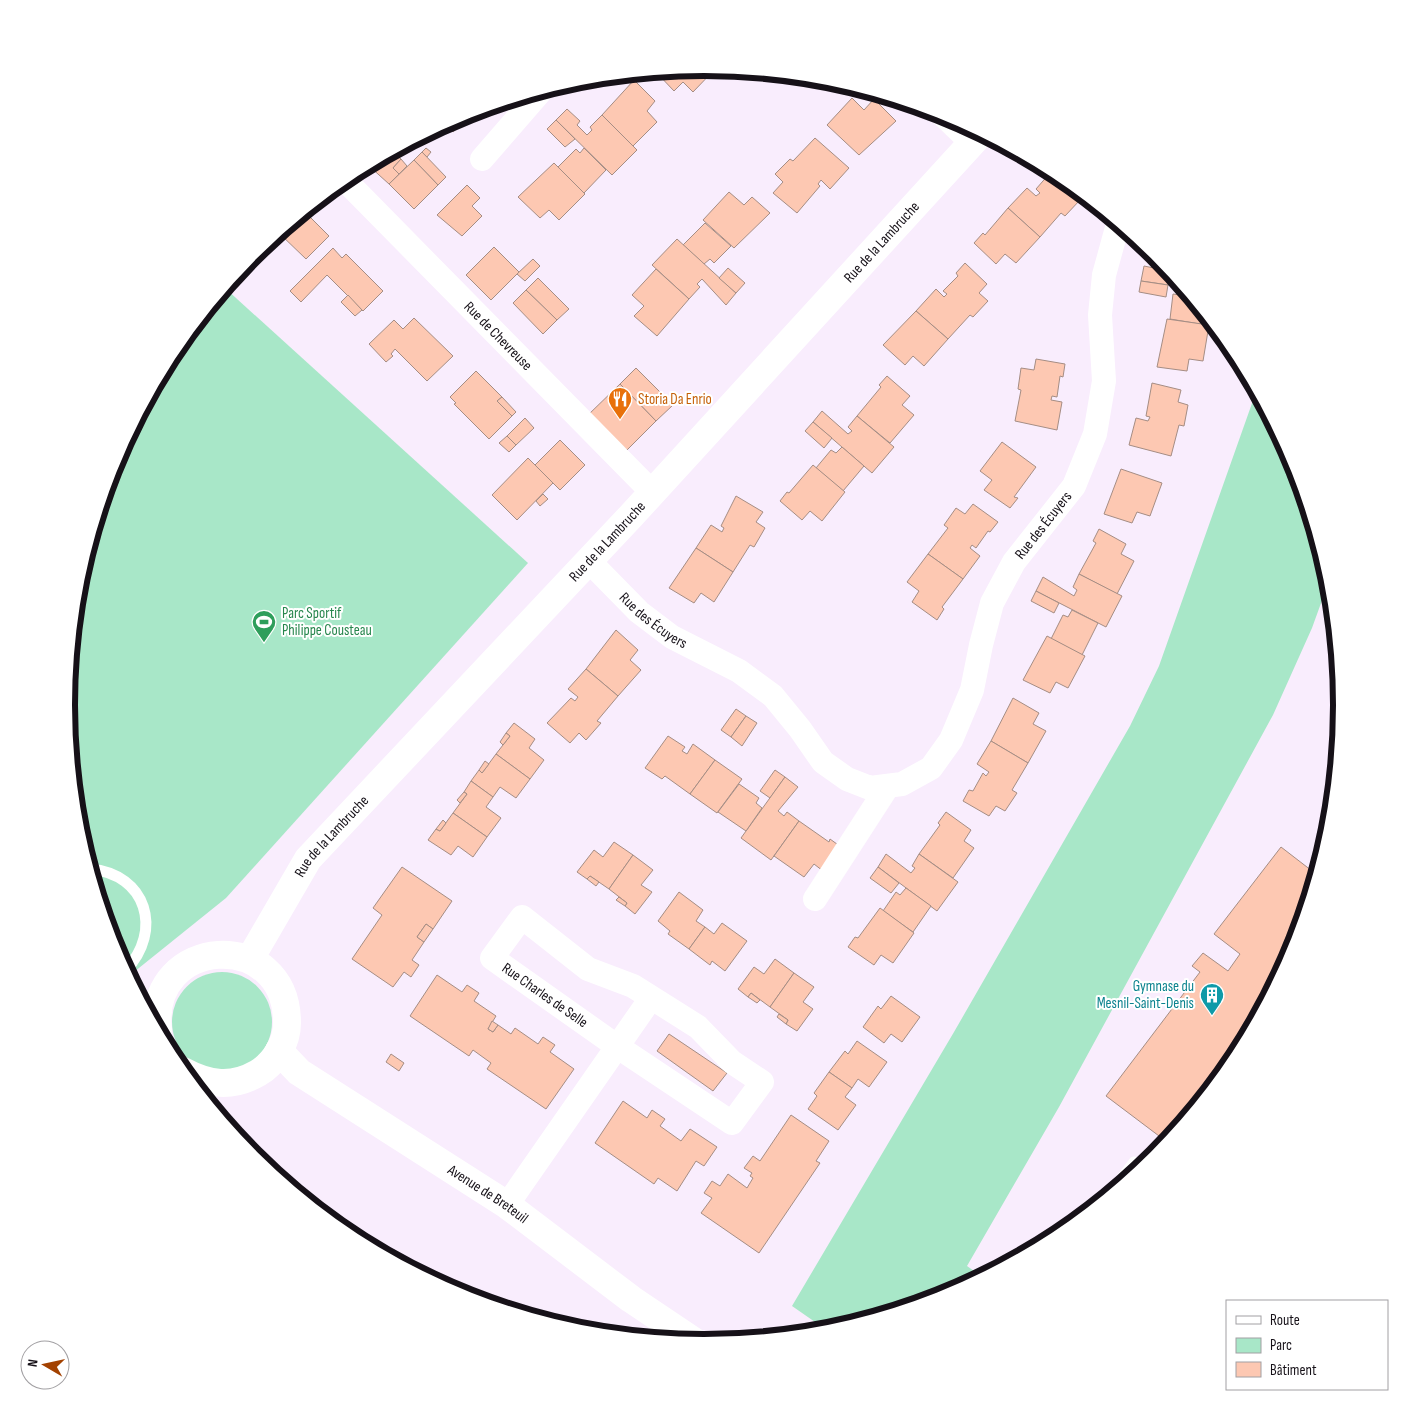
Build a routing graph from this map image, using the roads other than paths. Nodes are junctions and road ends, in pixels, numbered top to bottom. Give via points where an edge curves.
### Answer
1 (534, 99) edge
2 (976, 138) edge
3 (482, 159) dead end
4 (350, 185) edge
5 (1116, 230) edge
6 (652, 492) junction
7 (589, 561) junction
8 (888, 786) junction
9 (96, 869) edge
10 (815, 899) dead end
11 (250, 959) junction
12 (131, 964) edge
13 (651, 998) junction
14 (153, 1008) edge
15 (618, 1047) junction
16 (279, 1051) junction
17 (199, 1080) edge
18 (1134, 1162) dead end
19 (1129, 1169) edge
20 (507, 1205) junction
21 (682, 1333) edge

1 - 3 street
2 - 6 street, Rue de la Lambruche
4 - 6 street, Rue de Chevreuse
5 - 8 street, Rue des Écuyers via 1104,275 1100,315 1104,381 1096,434 1074,486 1014,562 992,602 972,690 950,740 931,768 902,784
6 - 7 street, Rue de la Lambruche
7 - 8 street, Rue des Écuyers via 639,612 672,637 739,671 772,696 800,728 823,762 847,780 870,788
7 - 11 street, Rue de la Lambruche via 308,859
8 - 10 street
9 - 12 lane via 121,877 135,890 144,906 147,924 144,942
11 - 14 street via 231,954 211,954 192,961 176,973
11 - 16 street via 268,971 281,989 287,1009 287,1031
13 - 15 street
13 - 15 street, Rue Charles de Selle via 698,1027 732,1062 762,1082 732,1123
13 - 15 street, Rue Charles de Selle via 633,986 588,969 522,917 492,958
15 - 20 street
16 - 17 street via 265,1069 246,1080 224,1084
16 - 20 street, Avenue de Breteuil via 299,1072
18 - 19 lane
20 - 21 street, Avenue de Breteuil via 631,1299

